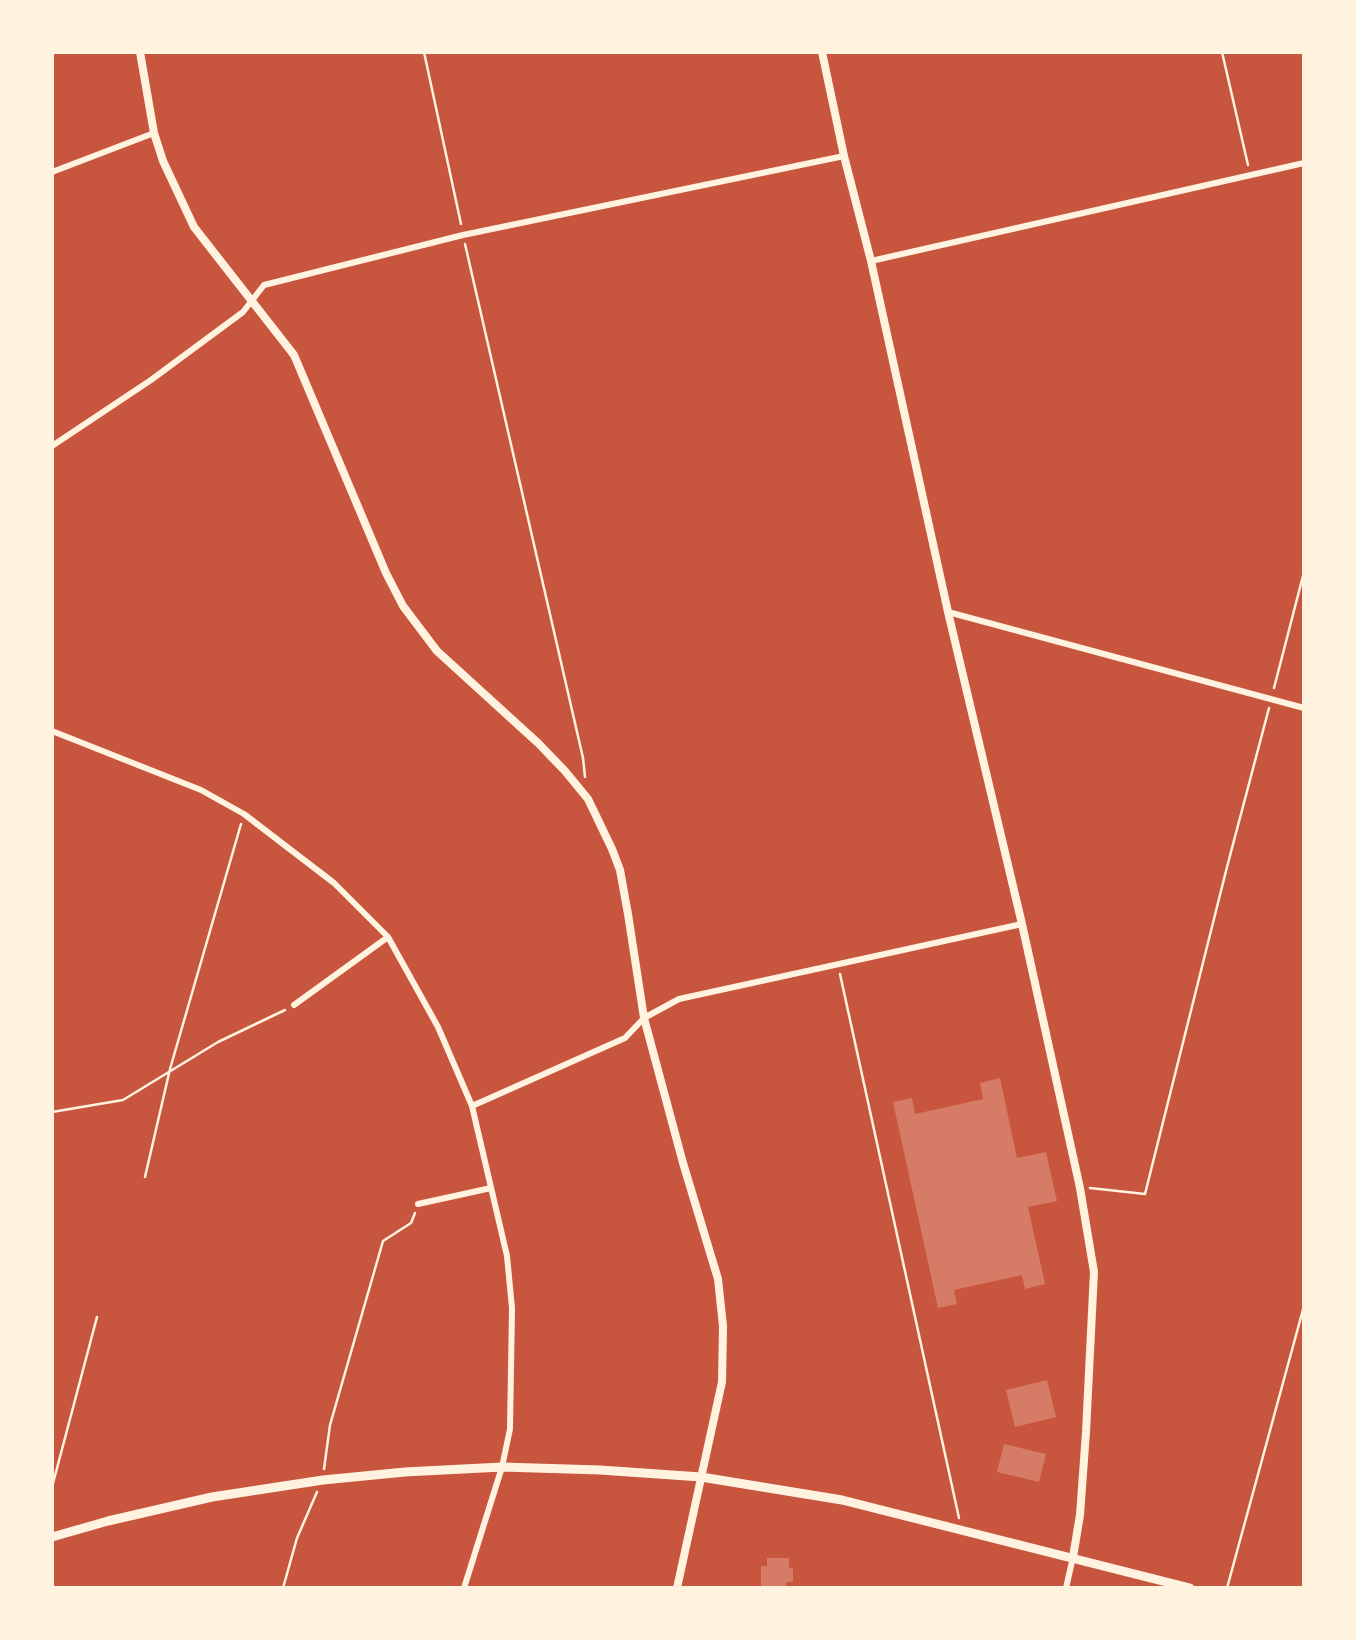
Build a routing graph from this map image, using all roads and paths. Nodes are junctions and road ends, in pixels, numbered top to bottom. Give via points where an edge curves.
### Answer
1 (139, 52) edge
2 (424, 52) edge
3 (822, 52) edge
4 (1222, 52) edge
5 (154, 134) junction
6 (844, 156) junction
7 (1304, 163) edge
8 (52, 172) edge
9 (1251, 176) junction
10 (463, 235) junction
11 (871, 261) junction
12 (252, 300) junction
13 (52, 446) edge
14 (1304, 572) edge
15 (948, 611) junction
16 (1271, 700) junction
17 (1304, 708) edge
18 (52, 731) edge
19 (588, 799) junction
20 (244, 814) junction
21 (1022, 924) junction
22 (388, 937) junction
23 (838, 964) junction
24 (294, 1006) joint
25 (644, 1018) junction
26 (170, 1069) junction
27 (472, 1106) junction
28 (52, 1112) edge
29 (145, 1177) dead end
30 (491, 1188) junction
31 (1080, 1188) junction
32 (418, 1204) joint
33 (1304, 1306) edge
34 (97, 1317) dead end
35 (502, 1467) junction
36 (701, 1477) junction
37 (323, 1480) junction
38 (52, 1487) edge
39 (962, 1531) junction
40 (52, 1536) edge
41 (1073, 1557) junction
42 (283, 1587) edge
43 (464, 1587) edge
44 (677, 1587) edge
45 (1066, 1587) edge
46 (1190, 1587) edge
47 (1227, 1587) edge

1 - 5 street
2 - 10 path
3 - 6 street
4 - 9 path
5 - 8 street
5 - 12 street via 194,227
6 - 10 street
6 - 11 street
7 - 9 street
9 - 11 street
10 - 12 street via 264,285
10 - 19 path via 583,758
11 - 15 street
12 - 13 street via 243,312 152,380
12 - 19 street via 294,355 403,606 437,651 538,743
14 - 16 path
15 - 16 street
15 - 21 street
16 - 17 street
16 - 31 path via 1145,1194
18 - 20 street via 174,778
19 - 25 street via 620,870
20 - 22 street via 334,883
20 - 26 path
21 - 23 street
21 - 31 street
22 - 24 street
22 - 27 street via 438,1027
23 - 25 street via 679,999
23 - 39 path
24 - 26 path
25 - 27 street via 625,1038
25 - 36 street via 718,1279 723,1369
26 - 28 path via 123,1100
26 - 29 path
27 - 30 street
30 - 32 street
30 - 35 street via 507,1256 512,1308 510,1429
31 - 41 street via 1094,1272 1080,1515
32 - 37 path via 411,1223 383,1241 330,1425
33 - 47 path
34 - 38 path
35 - 36 main road
35 - 37 main road
35 - 43 street
36 - 39 main road via 842,1500
36 - 44 street
37 - 40 main road via 212,1497
37 - 42 path via 297,1538
39 - 41 main road
41 - 45 street
41 - 46 main road

